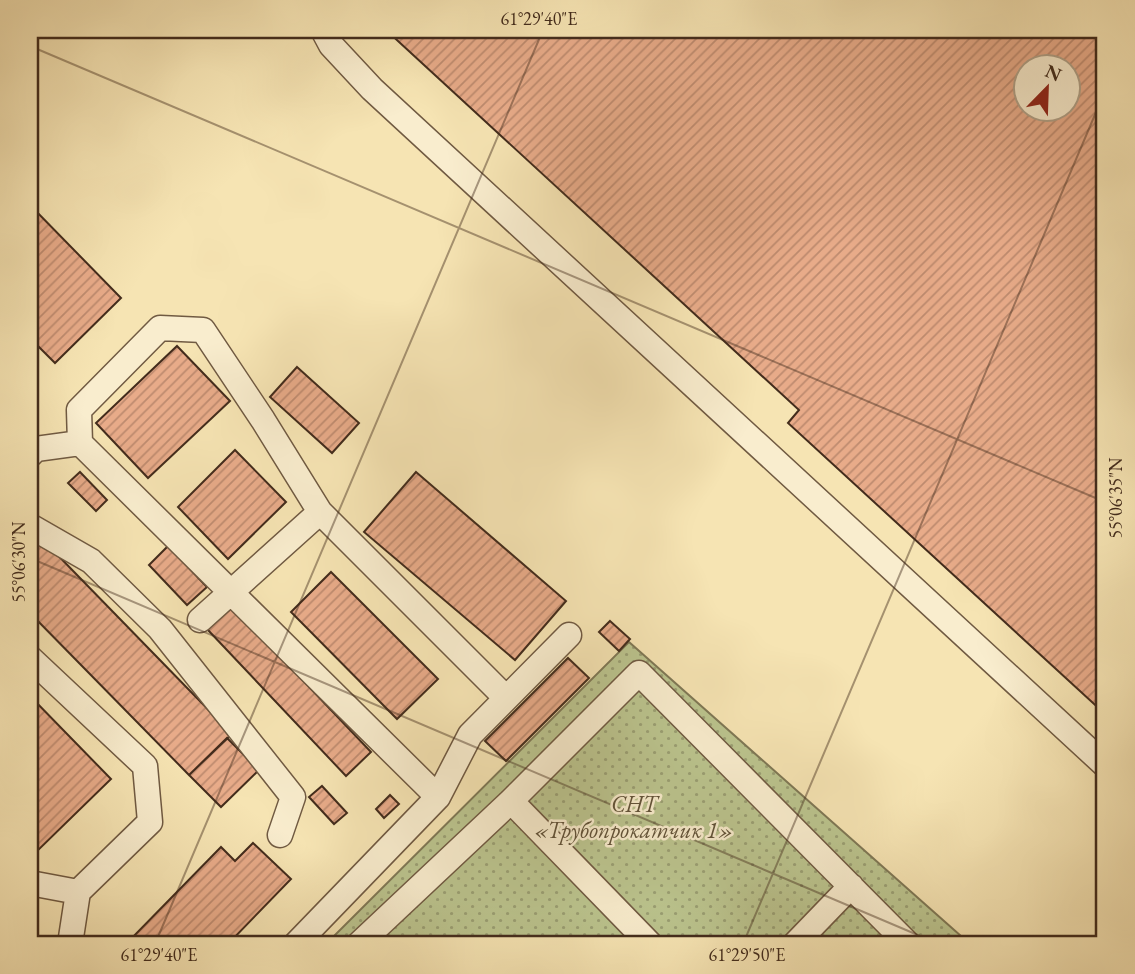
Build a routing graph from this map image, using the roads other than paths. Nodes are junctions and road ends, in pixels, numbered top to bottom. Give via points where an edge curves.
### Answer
1 (323, 30) edge
2 (80, 443) junction
3 (30, 455) edge
4 (320, 512) junction
5 (30, 526) edge
6 (230, 592) junction
7 (200, 620) dead end
8 (569, 635) dead end
9 (30, 658) edge
10 (506, 698) junction
11 (1105, 765) edge
12 (438, 797) junction
13 (510, 800) junction
14 (279, 835) dead end
15 (30, 883) edge
16 (851, 886) junction
17 (78, 892) junction
18 (368, 941) edge
19 (70, 944) edge
20 (296, 944) edge
21 (650, 944) edge
22 (795, 944) edge
23 (908, 944) edge

1 - 11 lane via 372,89
2 - 3 lane via 36,449
2 - 4 lane via 79,410 160,328 203,330
2 - 6 lane
4 - 6 lane
4 - 10 lane
5 - 14 lane via 91,561 160,629 293,797
6 - 7 lane
6 - 12 lane
8 - 10 lane
9 - 17 lane via 145,766 150,822
10 - 12 lane via 470,735
12 - 20 lane
13 - 16 lane via 639,673
13 - 18 lane
13 - 21 lane
15 - 17 lane
16 - 22 lane
16 - 23 lane
17 - 19 lane

